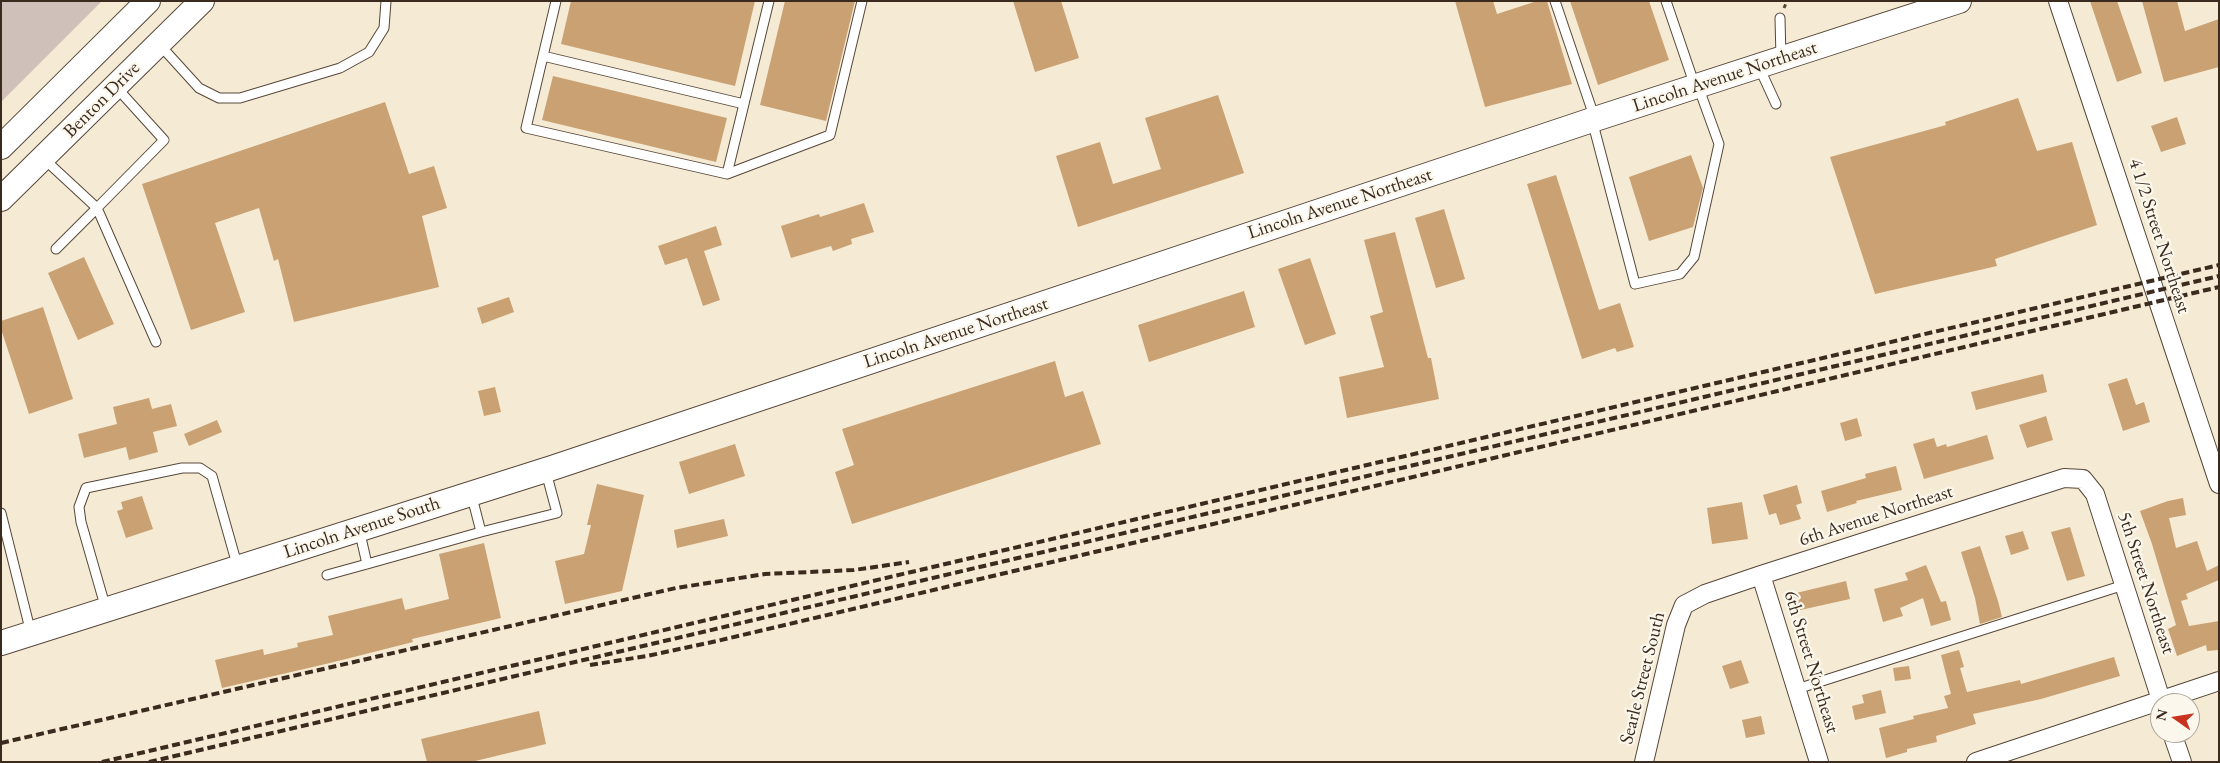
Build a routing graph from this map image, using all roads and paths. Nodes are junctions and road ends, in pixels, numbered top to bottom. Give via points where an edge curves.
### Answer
1 (148, 1) edge
2 (202, 1) edge
3 (386, 1) edge
4 (556, 1) edge
5 (769, 1) edge
6 (862, 1) edge
7 (1555, 1) edge
8 (1666, 1) edge
9 (1959, 1) edge
10 (2058, 1) edge
11 (1780, 18) dead end
12 (159, 44) junction
13 (543, 56) junction
14 (1770, 63) junction
15 (115, 87) junction
16 (1697, 87) junction
17 (744, 104) junction
18 (1776, 104) dead end
19 (1594, 120) junction
20 (1, 147) edge
21 (43, 158) junction
22 (727, 174) junction
23 (1, 199) edge
24 (97, 208) junction
25 (56, 249) dead end
26 (156, 342) dead end
27 (723, 411) joint
28 (546, 470) junction
29 (2083, 479) joint
30 (2219, 484) edge
31 (471, 494) junction
32 (1, 513) edge
33 (359, 529) junction
34 (481, 532) junction
35 (367, 564) junction
36 (238, 568) junction
37 (1761, 575) junction
38 (327, 576) dead end
39 (2124, 585) junction
40 (1684, 605) joint
41 (106, 610) junction
42 (31, 633) junction
43 (1, 643) edge
44 (2219, 681) edge
45 (1797, 689) junction
46 (2159, 693) edge
47 (2186, 693) edge
48 (2150, 706) edge
49 (2175, 743) edge
50 (1644, 762) edge
51 (1819, 762) edge
52 (1976, 762) edge
53 (2182, 762) edge

1 - 20 street, Benton Drive
2 - 12 street, Benton Drive
3 - 12 lane via 384,28 369,52 340,68 240,98 219,98 199,88
4 - 13 lane
5 - 17 lane
6 - 22 lane via 830,135
7 - 19 lane
8 - 16 lane
9 - 14 street, Lincoln Avenue Northeast
10 - 30 street, 4 1/2 Street Northeast
11 - 14 lane
12 - 15 street, Benton Drive
13 - 17 lane
13 - 22 lane via 526,128
14 - 16 street, Lincoln Avenue Northeast
14 - 18 lane
15 - 21 street, Benton Drive
15 - 24 lane via 164,140
16 - 19 street, Lincoln Avenue Northeast
16 - 19 lane via 1720,144 1694,257 1680,274 1635,284
17 - 22 lane
19 - 27 street, Lincoln Avenue Northeast
21 - 23 street, Benton Drive
21 - 24 lane
24 - 25 lane
24 - 26 lane
27 - 28 street, Lincoln Avenue South
28 - 31 street, Lincoln Avenue South
28 - 34 lane via 556,513
29 - 37 street, 6th Avenue Northeast via 2064,478
29 - 39 street, 5th Street Northeast via 2095,494
31 - 33 street, Lincoln Avenue South
31 - 34 lane
32 - 42 lane
33 - 35 lane
33 - 36 street, Lincoln Avenue South
34 - 35 lane
35 - 38 lane
36 - 41 street, Lincoln Avenue South
36 - 41 lane via 212,476 200,468 182,468 86,488 79,507 81,522
37 - 40 street, 6th Avenue Northeast via 1705,594
37 - 45 street, 6th Street Northeast
39 - 45 lane
39 - 46 street, 5th Street Northeast
40 - 50 street, Searle Street South via 1676,625
41 - 42 street, Lincoln Avenue South
42 - 43 street, Lincoln Avenue South
44 - 47 street
45 - 51 street, 6th Street Northeast
48 - 52 street
49 - 53 street

